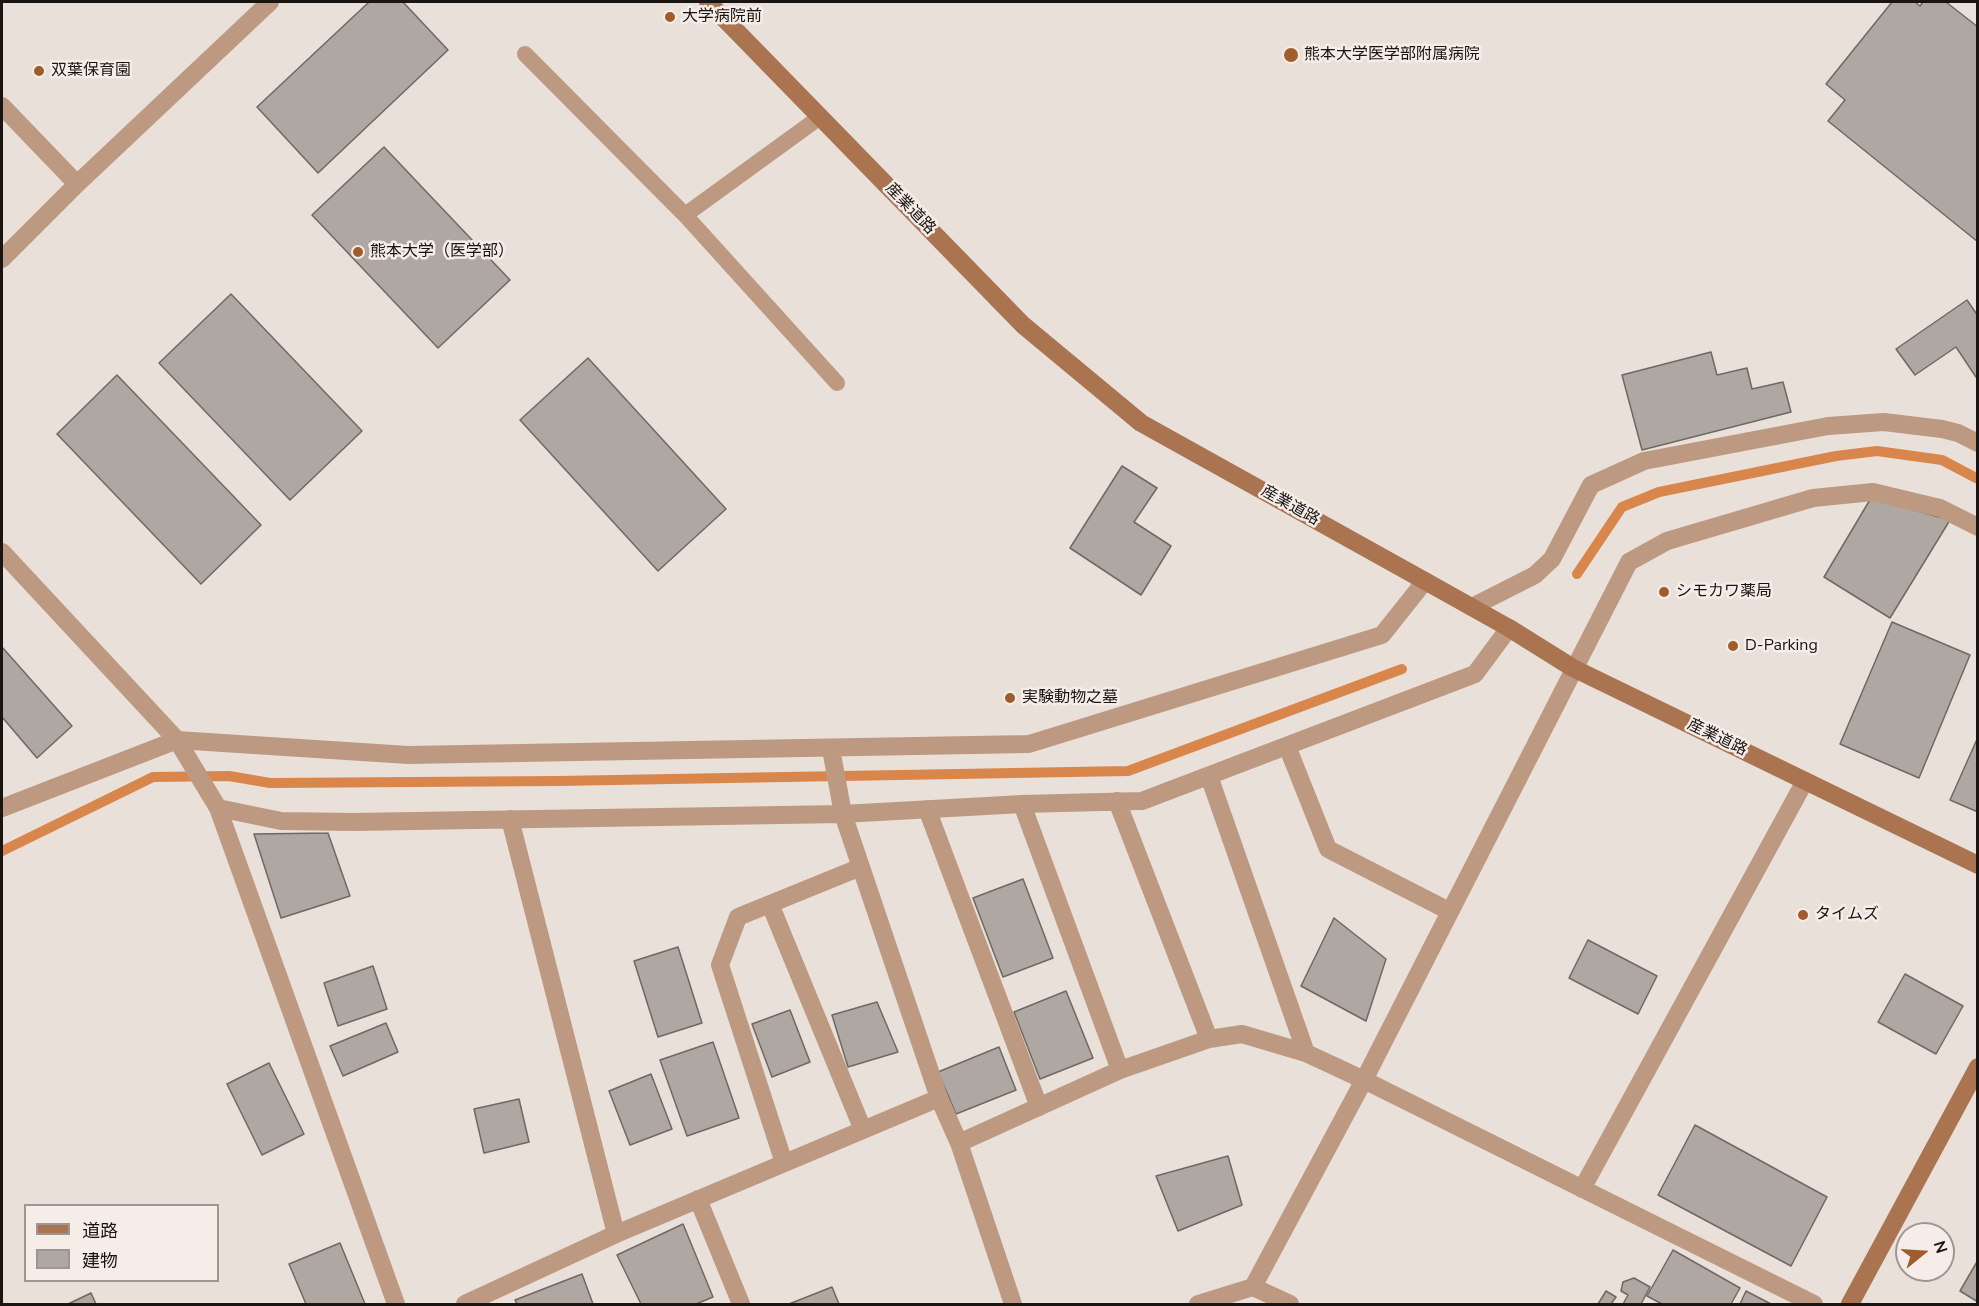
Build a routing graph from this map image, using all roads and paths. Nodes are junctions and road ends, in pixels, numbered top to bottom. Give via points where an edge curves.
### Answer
1 (270, 2) edge
2 (708, 2) edge
3 (525, 54) dead end
4 (2, 106) edge
5 (820, 117) junction
6 (77, 184) junction
7 (685, 215) junction
8 (2, 259) edge
9 (837, 382) dead end
10 (1977, 443) edge
11 (1977, 526) edge
12 (2, 552) edge
13 (1425, 581) junction
14 (1472, 607) junction
15 (1509, 628) junction
16 (1574, 668) junction
17 (177, 740) junction
18 (1287, 746) junction
19 (831, 748) junction
20 (1209, 776) junction
21 (1805, 781) junction
22 (1117, 801) junction
23 (1022, 804) junction
24 (2, 808) edge
25 (218, 808) junction
26 (927, 809) junction
27 (843, 814) junction
28 (510, 819) junction
29 (1977, 865) edge
30 (861, 867) junction
31 (770, 904) junction
32 (1449, 911) junction
33 (1209, 1039) junction
34 (1306, 1053) junction
35 (1977, 1067) edge
36 (1120, 1070) junction
37 (1364, 1080) junction
38 (939, 1098) junction
39 (1039, 1107) junction
40 (863, 1130) junction
41 (959, 1143) junction
42 (784, 1163) junction
43 (1582, 1189) junction
44 (698, 1199) junction
45 (616, 1234) junction
46 (1252, 1287) junction
47 (396, 1305) edge
48 (465, 1305) edge
49 (741, 1305) edge
50 (1013, 1305) edge
51 (1198, 1305) edge
52 (1290, 1305) edge
53 (1814, 1305) edge
54 (1850, 1305) edge

1 - 6 street
2 - 5 street, 産業道路
3 - 7 lane
4 - 6 street
5 - 7 lane
5 - 13 street, 産業道路 via 1023,325 1142,423
6 - 8 street
7 - 9 lane
10 - 14 street via 1950,431 1884,422 1828,426 1644,461 1591,485 1552,559 1535,575
11 - 16 street via 1940,508 1873,492 1813,498 1667,541 1629,562
12 - 17 street
13 - 14 street, 産業道路
13 - 19 street via 1382,635 1029,744
14 - 15 street, 産業道路
15 - 16 street, 産業道路
15 - 18 street via 1475,674
16 - 21 street, 産業道路
16 - 32 street
17 - 19 street via 408,755
17 - 24 street
17 - 25 street
18 - 20 street
18 - 32 street via 1328,849
19 - 27 street
20 - 22 street via 1142,801
20 - 34 street
21 - 29 street, 産業道路
21 - 43 street
22 - 23 street
22 - 33 street
23 - 26 street
23 - 36 street
25 - 28 street via 281,821
25 - 47 street
26 - 27 street
26 - 39 street
27 - 28 street
27 - 30 street
28 - 45 street
30 - 31 street
30 - 38 street
31 - 40 street
31 - 42 street via 738,917 720,965
32 - 37 street
33 - 34 street via 1242,1034
33 - 36 street
34 - 37 street
35 - 54 street
36 - 39 street
37 - 43 street
37 - 46 street
38 - 40 street
38 - 41 street
39 - 41 street
40 - 42 street
41 - 50 street
42 - 44 street
43 - 53 street
44 - 45 street
44 - 49 street
45 - 48 street
46 - 51 street
46 - 52 street

